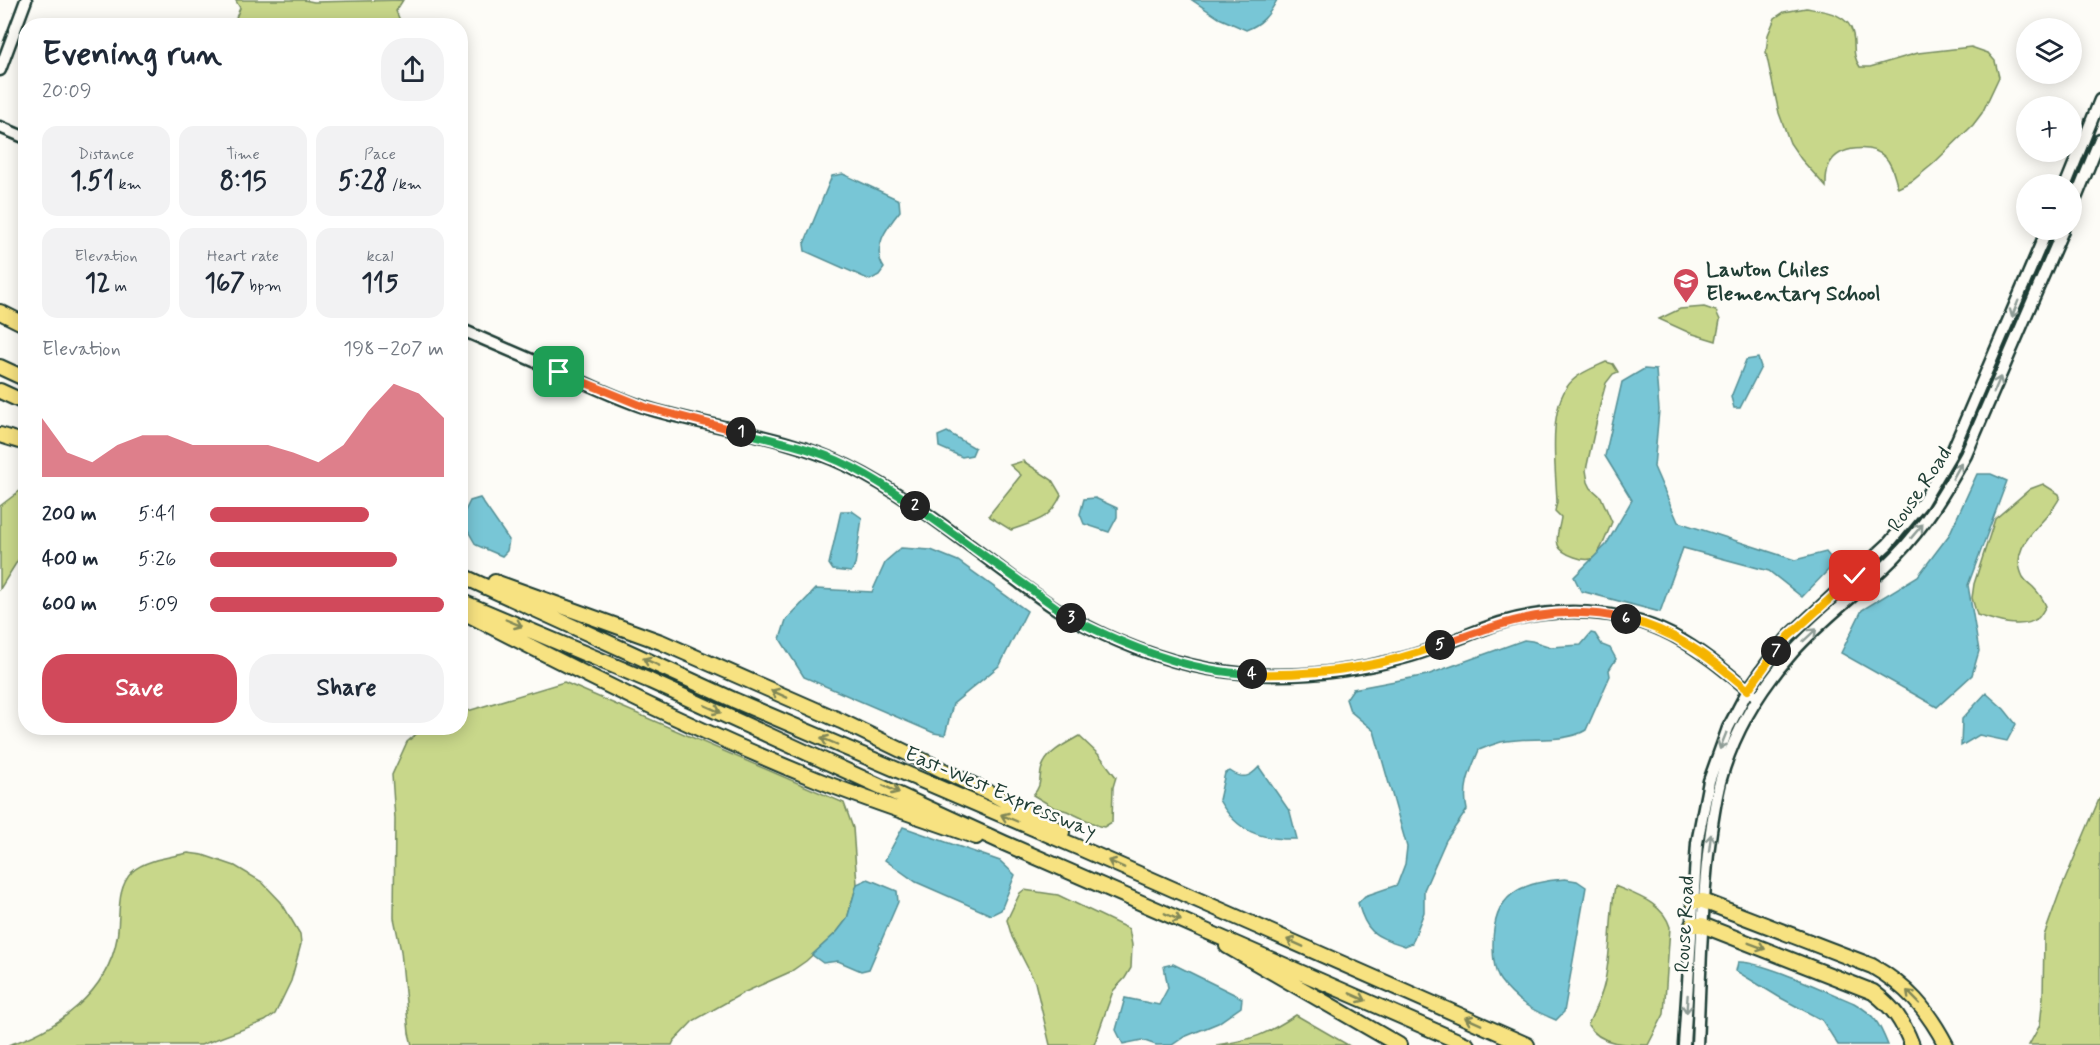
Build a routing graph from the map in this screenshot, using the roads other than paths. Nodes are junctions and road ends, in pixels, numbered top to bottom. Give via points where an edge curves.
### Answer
1 (26, 0) edge
2 (19, 18) edge
3 (18, 22) edge
4 (0, 70) edge
5 (2100, 100) edge
6 (0, 127) edge
7 (18, 135) edge
8 (2100, 139) edge
9 (2070, 174) edge
10 (2082, 183) edge
11 (2043, 240) edge
12 (2059, 240) edge
13 (0, 312) edge
14 (18, 321) edge
15 (468, 332) edge
16 (0, 367) edge
17 (18, 375) edge
18 (0, 391) edge
19 (18, 399) edge
20 (0, 435) edge
21 (18, 441) edge
22 (468, 575) edge
23 (468, 578) edge
24 (468, 604) edge
25 (468, 613) edge
26 (1748, 690) junction
27 (1758, 698) junction
28 (1004, 843) junction
29 (1082, 849) junction
30 (1698, 901) junction
31 (1697, 925) junction
32 (1208, 932) junction
33 (1400, 1045) edge
34 (1467, 1045) edge
35 (1527, 1045) edge
36 (1684, 1045) edge
37 (1697, 1045) edge
38 (1911, 1045) edge
39 (1946, 1045) edge

1 - 2 street
3 - 4 street
5 - 9 street
6 - 7 street
8 - 10 street
11 -> 26 street, Rouse Road via 1952,454 1922,503 1888,544 1789,636
27 -> 12 street, Rouse Road via 1807,637 1898,554 1948,489
13 - 14 highway
15 - 26 street via 645,407 813,451 842,463 894,492 1068,616 1112,638 1184,663 1244,674 1338,671 1404,658 1533,615 1587,613 1635,621 1671,634 1712,660
16 - 17 highway
18 - 19 highway
20 - 21 highway
29 -> 22 highway via 1060,831 996,796 841,721 651,639
29 -> 23 highway, East-West Expressway via 734,700
24 -> 28 highway, East-West Expressway via 650,681
25 - 28 highway via 641,703 781,765 986,841
26 - 27 street
26 -> 30 street, Rouse Road via 1728,729 1709,781 1697,843
30 -> 27 street, Rouse Road via 1721,781
28 -> 32 highway, East-West Expressway
35 -> 29 highway, East-West Expressway
30 - 31 street, Rouse Road
39 -> 30 highway via 1917,999 1893,978 1872,966
31 -> 36 street, Rouse Road
31 - 37 street, Rouse Road
31 -> 38 highway via 1873,992 1890,1005 1903,1023
32 - 33 highway
32 -> 34 highway, East-West Expressway

